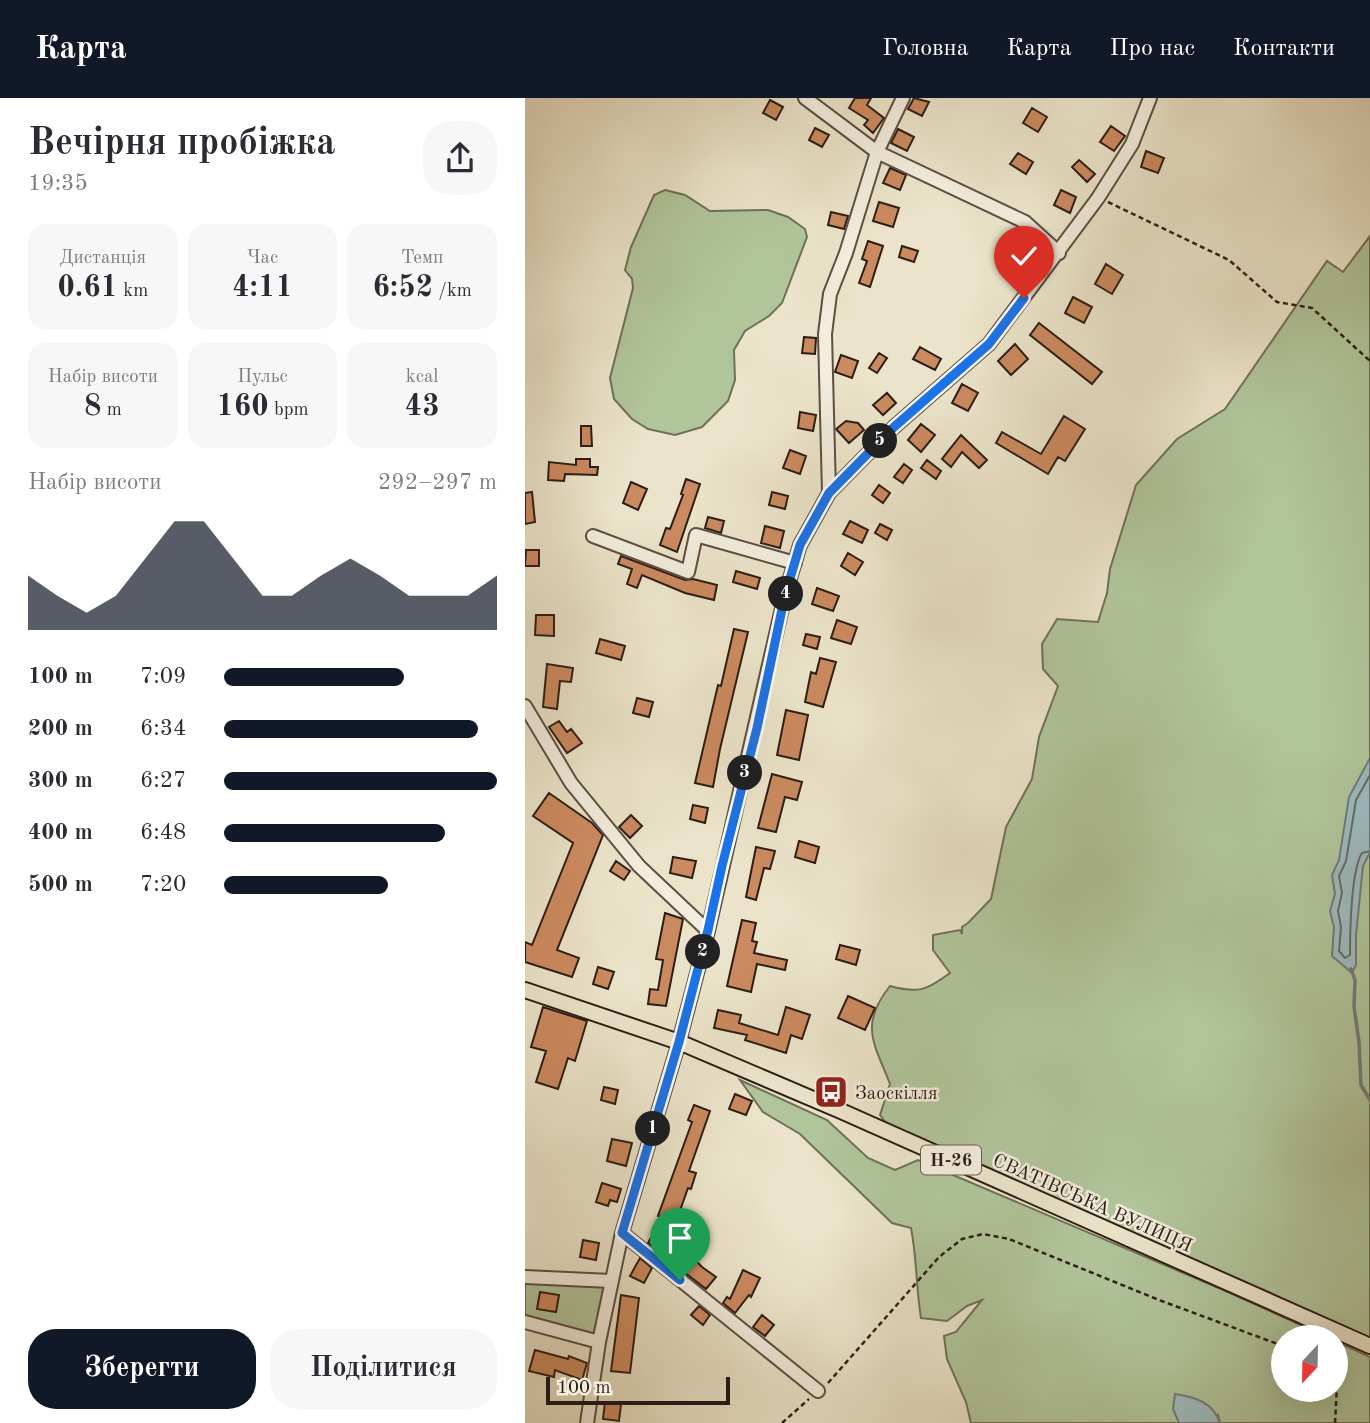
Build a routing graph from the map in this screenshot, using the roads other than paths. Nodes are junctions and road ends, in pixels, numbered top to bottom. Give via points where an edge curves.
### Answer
1 (805, 98) edge
2 (903, 98) edge
3 (1150, 98) edge
4 (877, 152) junction
5 (1059, 253) junction
6 (829, 493) junction
7 (593, 536) dead end
8 (795, 563) junction
9 (525, 693) edge
10 (527, 710) edge
11 (708, 930) junction
12 (525, 990) edge
13 (679, 1042) junction
14 (622, 1233) junction
15 (525, 1277) edge
16 (611, 1281) junction
17 (525, 1322) edge
18 (599, 1342) junction
19 (1370, 1346) edge
20 (818, 1391) road end
21 (587, 1423) edge

1 - 4 street
2 - 4 street
3 - 5 street via 1132,144
4 - 5 street via 1025,222
4 - 6 street via 830,294 825,334
5 - 6 street via 989,344 894,427
6 - 8 street
7 - 8 street via 688,572 696,535
8 - 11 street
9 - 10 street
10 - 11 street via 571,783 639,866
11 - 13 street
12 - 13 main road, СВАТІВСЬКА ВУЛИЦЯ / Н-26
13 - 14 street
13 - 19 main road, СВАТІВСЬКА ВУЛИЦЯ / Н-26
14 - 16 street
14 - 20 street
15 - 16 street
16 - 18 street
17 - 18 street
18 - 21 street

